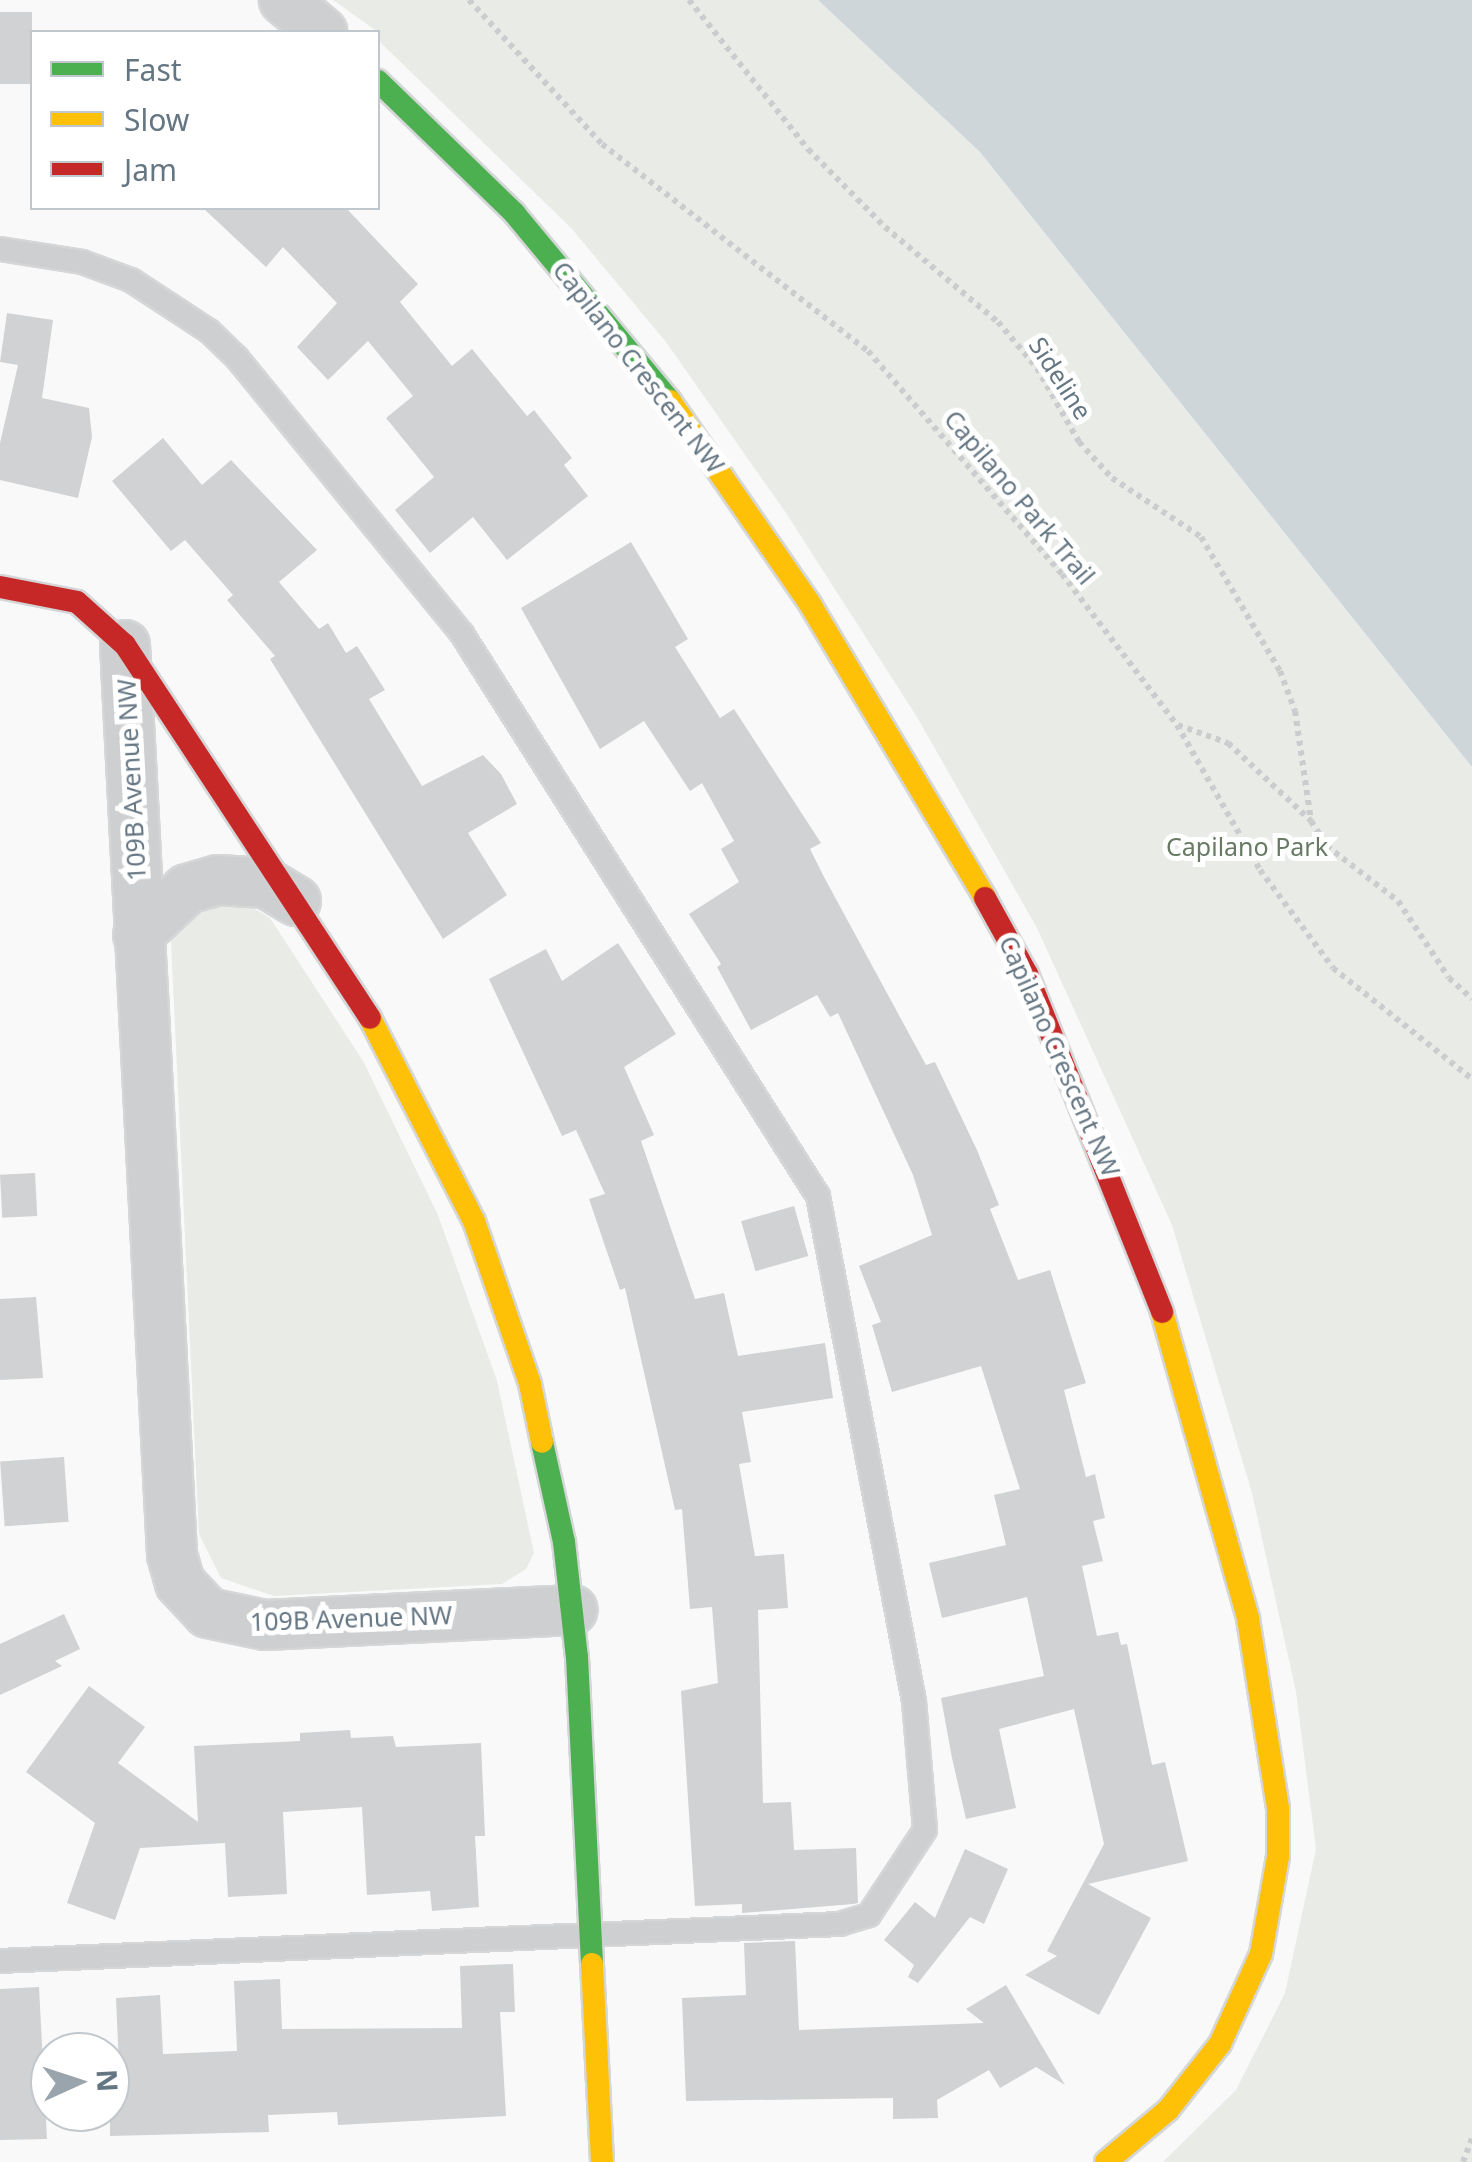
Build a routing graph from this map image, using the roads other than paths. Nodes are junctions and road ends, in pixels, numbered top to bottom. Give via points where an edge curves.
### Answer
1 (284, 0) edge
2 (320, 30) edge
3 (380, 83) edge
4 (0, 248) edge
5 (0, 587) edge
6 (125, 645) junction
7 (296, 901) junction
8 (138, 935) junction
9 (573, 1610) junction
10 (592, 1935) junction
11 (0, 1961) edge
12 (602, 2162) edge
13 (1106, 2162) edge

1 - 2 street
3 - 13 street, Capilano Crescent NW via 514,213 582,291 666,395 810,604 934,804 1027,974 1157,1292 1248,1618 1278,1808 1278,1857 1261,1954 1220,2044 1168,2110
4 - 10 lane via 82,262 132,280 237,358 462,634 587,821 818,1196 914,1700 924,1830 898,1880 869,1915 855,1920
5 - 6 street via 77,602
6 - 7 street, 109B Avenue NW
6 - 8 street, 109B Avenue NW
7 - 8 street via 266,883 218,880 188,889
7 - 9 street, 109B Avenue NW via 381,1034 474,1221 530,1384
8 - 9 street, 109B Avenue NW via 172,1555 180,1582 208,1612 264,1625
9 - 10 street, 109B Avenue NW
10 - 11 lane
10 - 12 street, 109B Avenue NW

